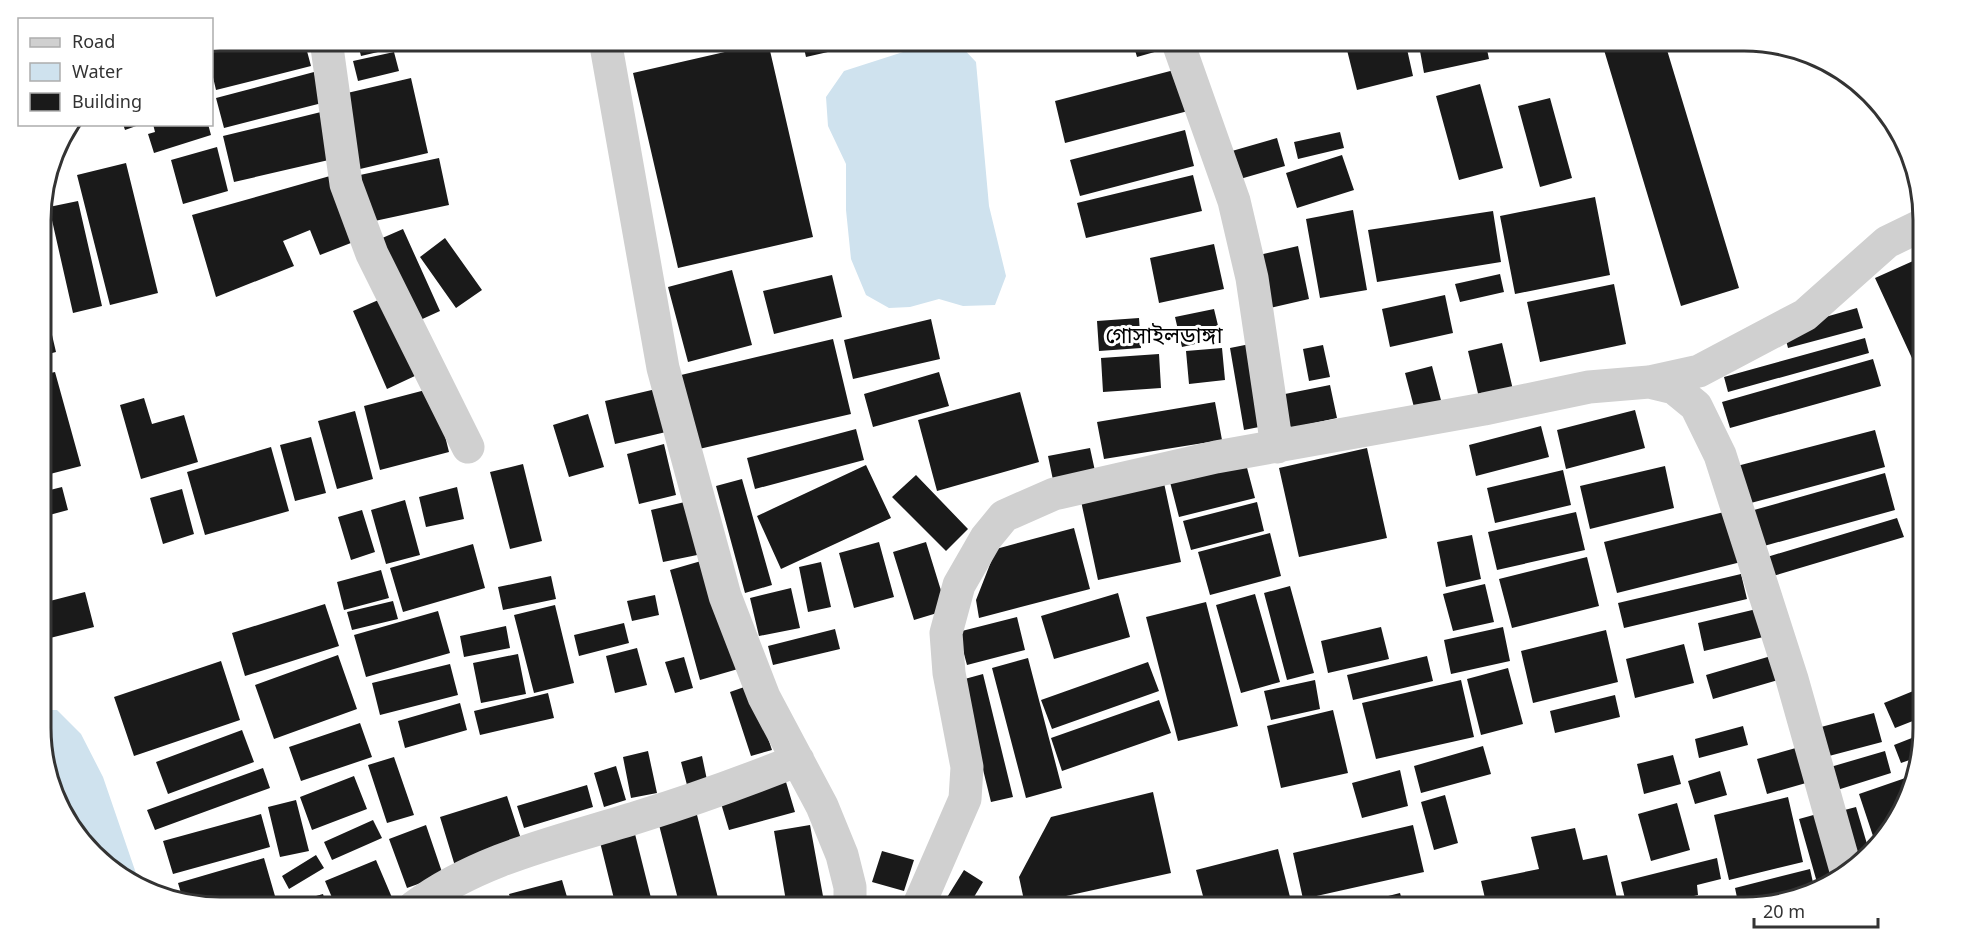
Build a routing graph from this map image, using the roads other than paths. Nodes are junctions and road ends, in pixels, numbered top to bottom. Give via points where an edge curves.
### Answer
1 (328, 51) edge
2 (607, 51) edge
3 (1181, 51) edge
4 (1913, 229) edge
5 (1649, 382) junction
6 (468, 447) dead end
7 (1277, 447) junction
8 (798, 760) junction
9 (1844, 863) edge
10 (428, 897) edge
11 (850, 897) edge
12 (922, 897) edge

1 - 6 street via 346,184 372,254
2 - 8 street via 663,368 725,596 764,697
3 - 7 street via 1234,201 1252,278
4 - 5 street via 1887,242 1795,321 1700,371
5 - 7 street via 1589,387
5 - 9 street via 1674,388 1696,406 1720,455 1792,679
7 - 12 street via 1205,459 1054,494 1004,516 986,538 959,585 946,633 949,673 967,767 965,799
8 - 10 street via 726,789 489,865
8 - 11 street via 842,855

